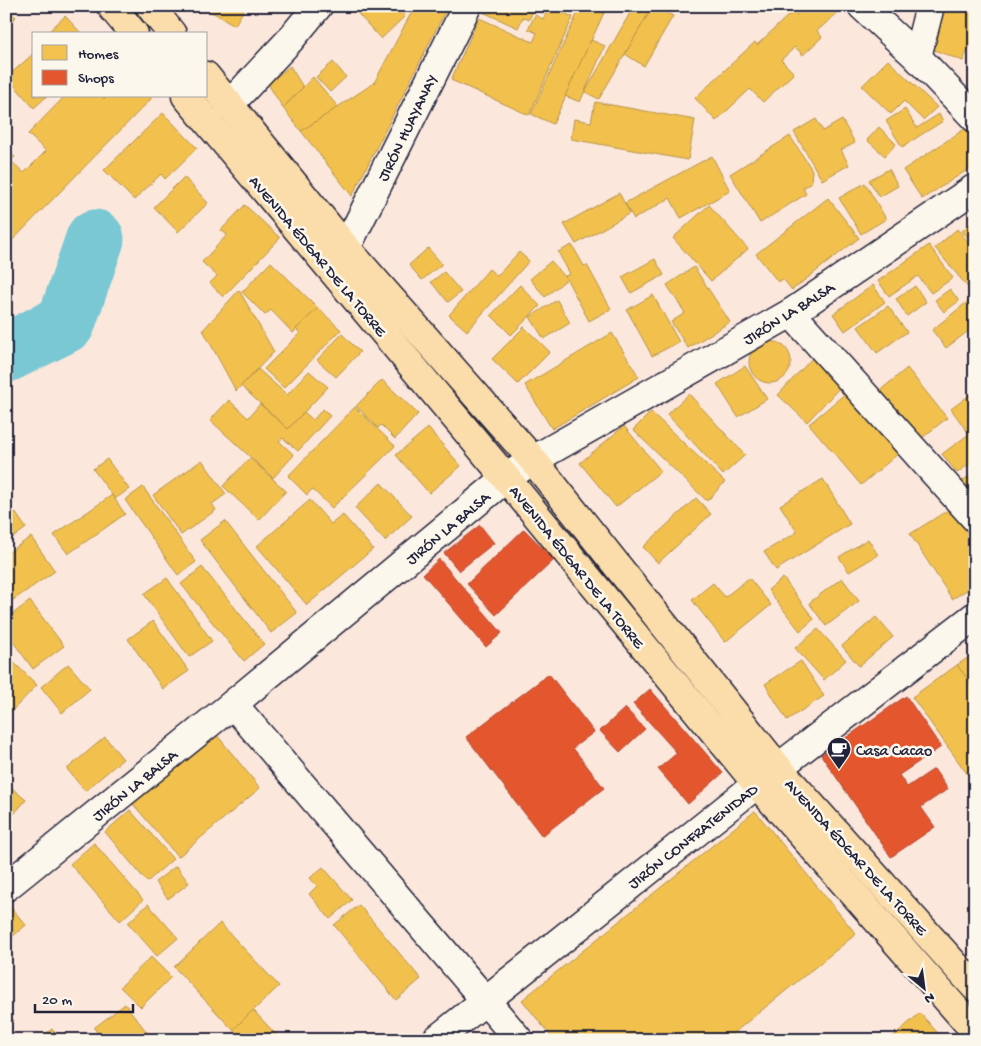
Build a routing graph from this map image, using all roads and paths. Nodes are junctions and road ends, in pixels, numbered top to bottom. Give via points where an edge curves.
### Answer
1 (111, 6) edge
2 (150, 6) edge
3 (318, 6) edge
4 (467, 6) edge
5 (862, 6) edge
6 (930, 6) edge
7 (132, 32) edge
8 (170, 32) edge
9 (917, 58) junction
10 (208, 78) edge
11 (188, 98) edge
12 (230, 105) junction
13 (975, 118) edge
14 (975, 188) edge
15 (346, 248) junction
16 (791, 313) junction
17 (533, 460) junction
18 (506, 478) junction
19 (975, 518) edge
20 (975, 616) edge
21 (233, 704) junction
22 (768, 776) junction
23 (6, 887) edge
24 (975, 987) edge
25 (485, 999) junction
26 (975, 1031) edge
27 (436, 1040) edge
28 (519, 1040) edge

1 - 7 highway
2 - 8 highway
3 - 12 street
4 - 15 street, JIRÓN HUAYANAY
5 - 9 street
6 - 9 street
9 - 13 street
10 - 12 highway, AVENIDA ÉDGAR DE LA TORRE
11 - 18 highway, AVENIDA ÉDGAR DE LA TORRE
12 - 15 highway, AVENIDA ÉDGAR DE LA TORRE
14 - 16 street, JIRÓN LA BALSA
15 - 17 highway, AVENIDA ÉDGAR DE LA TORRE
16 - 17 street, JIRÓN LA BALSA
16 - 19 street
17 - 18 street, JIRÓN LA BALSA
17 - 22 highway, AVENIDA ÉDGAR DE LA TORRE
18 - 21 street, JIRÓN LA BALSA
18 - 22 highway, AVENIDA ÉDGAR DE LA TORRE
20 - 22 street, JIRÓN CONFRATENIDAD
21 - 23 street, JIRÓN LA BALSA
21 - 25 street
22 - 24 highway, AVENIDA ÉDGAR DE LA TORRE
22 - 25 street, JIRÓN CONFRATENIDAD
22 - 26 highway, AVENIDA ÉDGAR DE LA TORRE
25 - 27 street, JIRÓN CONFRATENIDAD
25 - 28 street

